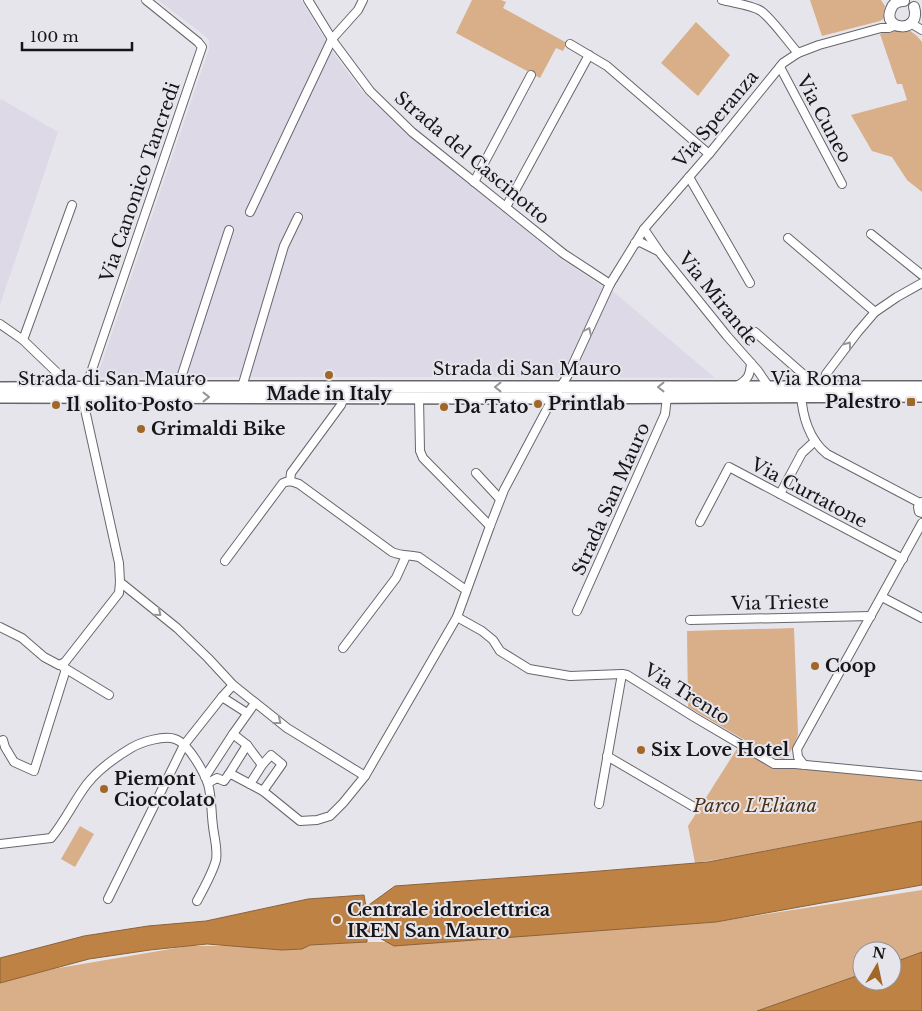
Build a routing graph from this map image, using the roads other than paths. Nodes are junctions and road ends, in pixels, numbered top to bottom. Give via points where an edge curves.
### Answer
1 (146, 0) edge
2 (308, 0) edge
3 (363, 0) edge
4 (722, 0) edge
5 (903, 0) edge
6 (890, 3) edge
7 (918, 10) edge
8 (916, 21) edge
9 (891, 25) junction
10 (922, 30) edge
11 (332, 39) junction
12 (570, 44) dead end
13 (798, 54) junction
14 (590, 55) junction
15 (780, 67) junction
16 (531, 75) dead end
17 (709, 154) junction
18 (689, 177) junction
19 (474, 182) junction
20 (842, 184) dead end
21 (72, 205) dead end
22 (506, 207) junction
23 (250, 212) dead end
24 (298, 217) dead end
25 (644, 229) junction
26 (229, 230) dead end
27 (871, 234) dead end
28 (788, 238) dead end
29 (635, 243) junction
30 (662, 254) junction
31 (922, 275) edge
32 (922, 282) edge
33 (750, 283) dead end
34 (610, 284) junction
35 (875, 312) junction
36 (0, 324) edge
37 (755, 332) dead end
38 (23, 340) junction
39 (751, 363) junction
40 (737, 386) junction
41 (823, 386) junction
42 (178, 387) junction
43 (242, 387) junction
44 (561, 387) junction
45 (922, 387) edge
46 (0, 388) edge
47 (73, 388) junction
48 (802, 390) junction
49 (772, 391) junction
50 (84, 392) junction
51 (344, 392) junction
52 (710, 392) junction
53 (922, 396) edge
54 (0, 397) edge
55 (419, 397) junction
56 (667, 397) junction
57 (554, 398) junction
58 (815, 441) junction
59 (476, 473) dead end
60 (290, 481) junction
61 (780, 494) junction
62 (500, 499) junction
63 (921, 503) edge
64 (922, 513) edge
65 (700, 522) dead end
66 (922, 523) edge
67 (490, 526) junction
68 (406, 556) junction
69 (903, 559) junction
70 (225, 561) dead end
71 (120, 582) junction
72 (466, 590) junction
73 (882, 597) junction
74 (577, 612) dead end
75 (870, 616) junction
76 (457, 617) junction
77 (922, 618) edge
78 (690, 620) dead end
79 (0, 626) edge
80 (343, 648) dead end
81 (63, 667) junction
82 (622, 674) junction
83 (233, 685) junction
84 (109, 695) dead end
85 (222, 697) junction
86 (255, 703) junction
87 (247, 713) junction
88 (233, 734) junction
89 (3, 740) dead end
90 (184, 745) junction
91 (247, 746) junction
92 (607, 756) junction
93 (262, 765) junction
94 (804, 765) junction
95 (229, 774) junction
96 (365, 776) junction
97 (922, 776) edge
98 (206, 780) junction
99 (250, 784) junction
100 (263, 791) junction
101 (599, 804) dead end
102 (694, 807) dead end
103 (0, 844) edge
104 (108, 899) dead end
105 (197, 901) dead end

1 - 50 street, Via Canonico Tancredi via 202,47
2 - 11 street, Strada del Cascinotto
3 - 11 street
4 - 13 street via 760,11
5 - 6 street
5 - 7 street
6 - 9 street
7 - 8 street
8 - 9 street via 904,27
8 - 10 street
9 - 13 street, Via Speranza
11 - 19 street, Strada del Cascinotto via 370,91 412,132
11 - 23 street
12 - 14 street
13 - 15 street, Via Speranza
14 - 17 street
14 - 22 street
15 - 17 street, Via Speranza
15 - 20 street, Via Cuneo
16 - 19 street
17 - 18 street, Via Speranza
18 - 25 street, Via Speranza
18 - 33 street
19 - 22 street, Strada del Cascinotto
21 - 38 street
22 - 34 street, Strada del Cascinotto via 564,254
24 - 43 street via 284,246
25 - 29 street, Via Speranza
25 - 30 street, Via Mirande
26 - 42 street, Strada di San Mauro
27 - 31 street
28 - 35 street
29 - 30 street, Via Mirande via 640,242
29 - 34 street, Via Speranza
30 - 39 street, Via Mirande
32 - 35 street
44 -> 34 street, Via Speranza
41 -> 35 street via 826,374
36 - 38 street
37 - 48 street via 803,374
38 - 47 street
39 - 40 street, Via Mirande via 747,379
39 - 49 street, Via Mirande
40 - 49 main road, Via Roma
40 - 52 main road, Via Roma
41 - 45 main road, Via Roma
41 - 48 main road, Via Roma
42 - 43 main road, Strada di San Mauro
42 - 50 main road, Strada di San Mauro
43 - 51 main road, Strada di San Mauro
44 -> 51 main road, Strada di San Mauro
52 -> 44 main road, Strada di San Mauro
44 - 57 street, Via Speranza
46 - 47 main road, Strada di San Mauro
47 - 50 main road, Strada di San Mauro
48 - 49 main road, Via Roma
48 - 53 main road, Via Roma
48 - 58 street via 804,416
49 - 52 main road, Via Roma
50 -> 51 main road, Strada di San Mauro
50 - 54 main road, Strada di San Mauro
50 - 71 street via 120,563
51 - 55 main road, Strada di San Mauro
51 - 60 street via 341,405 291,473
52 - 56 main road, Strada di San Mauro
55 - 57 main road, Strada di San Mauro
55 - 67 street, Strada di San Mauro via 420,451 423,458
56 - 57 main road, Strada di San Mauro
56 - 74 street, Strada San Mauro via 662,422
57 - 62 street, Via Speranza
58 - 61 street via 802,453
58 - 63 street via 827,454
59 - 62 street
60 - 68 street via 300,484 392,552
60 - 70 street via 283,483 274,494
61 - 65 street, Via Curtatone via 729,467
61 - 69 street, Via Curtatone
62 - 67 street, Via Speranza
63 - 64 street via 918,510
66 - 69 street
67 - 72 street, Via Speranza
68 - 72 street via 420,557
68 - 80 street via 396,578
69 - 73 street
71 - 81 street via 119,594
71 -> 83 street via 177,628
72 - 76 street, Via Speranza
73 - 75 street
73 - 77 street
75 - 78 street, Via Trieste
75 - 94 street via 797,749
76 - 82 street via 482,630 500,651 529,669 570,676
76 - 96 street, Via Speranza
79 - 81 street
81 - 84 street
81 - 89 street via 34,771 14,762
82 - 92 street, Via Trento
82 - 94 street, Via Trento via 774,764
83 - 85 street
83 - 86 street
85 - 87 street
85 - 90 street
86 - 87 street
86 -> 96 street via 287,728
87 - 88 street
88 - 91 street
88 - 98 street
90 - 98 street
90 - 103 street via 176,739 159,738 132,746 88,783 51,838
90 - 104 street
91 - 93 street
91 - 95 street
92 - 101 street, Via Trento
92 - 102 street
93 - 99 street
93 - 100 street via 271,755 282,764
94 - 97 street, Via Trento
95 - 98 street via 224,781 217,778
95 - 99 street, Via Speranza
96 - 100 street, Via Speranza via 330,816 317,820 300,821
98 - 105 street via 212,804 216,860
99 - 100 street, Via Speranza

